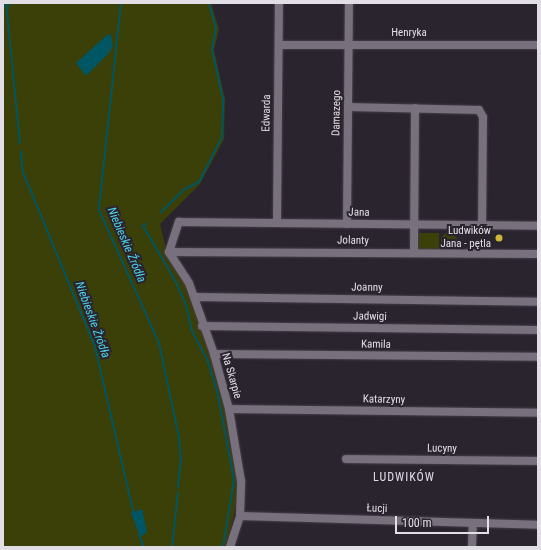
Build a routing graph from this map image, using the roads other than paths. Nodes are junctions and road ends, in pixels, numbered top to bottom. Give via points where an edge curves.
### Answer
1 (280, 3) edge
2 (349, 3) edge
3 (349, 44) junction
4 (279, 45) junction
5 (538, 45) edge
6 (348, 107) junction
7 (415, 108) junction
8 (277, 223) junction
9 (347, 224) junction
10 (413, 225) junction
11 (482, 226) junction
12 (538, 226) edge
13 (169, 252) junction
14 (414, 253) junction
15 (538, 254) edge
16 (195, 297) junction
17 (538, 302) edge
18 (202, 326) junction
19 (538, 330) edge
20 (214, 354) junction
21 (538, 357) edge
22 (229, 409) junction
23 (538, 413) edge
24 (346, 459) dead end
25 (538, 461) edge
26 (240, 516) junction
27 (473, 524) junction
28 (538, 525) edge
29 (230, 547) edge
30 (472, 547) edge

1 - 4 street, Edwarda
2 - 3 street, Damazego
3 - 4 street, Henryka
3 - 5 street, Henryka
3 - 6 street, Damazego
4 - 8 street, Edwarda
6 - 7 street
6 - 9 street, Damazego
7 - 10 street
7 - 11 street via 476,108 483,117
8 - 9 street, Jana
8 - 13 street, Jana via 179,222
9 - 10 street, Jana
10 - 11 street, Jana
10 - 14 street
11 - 12 street, Jana
13 - 14 street, Jolanty
13 - 16 street, Na Skarpie
14 - 15 street, Jolanty
16 - 17 street, Joanny
16 - 18 street, Na Skarpie
18 - 19 street, Jadwigi
18 - 20 street, Na Skarpie
20 - 21 street, Kamila
20 - 22 street, Na Skarpie
22 - 23 street, Katarzyny
22 - 26 street, Na Skarpie via 242,481
24 - 25 street, Lucyny
26 - 27 street, Łucji
26 - 29 street, Na Skarpie
27 - 28 street, Łucji
27 - 30 street

